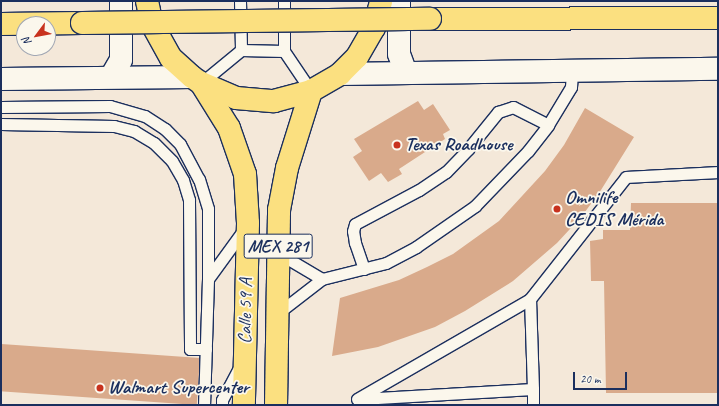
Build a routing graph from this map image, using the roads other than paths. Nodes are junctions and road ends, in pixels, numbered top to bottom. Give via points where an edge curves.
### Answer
1 (121, 1) edge
2 (147, 1) edge
3 (240, 1) edge
4 (284, 1) edge
5 (381, 1) edge
6 (399, 1) edge
7 (718, 18) edge
8 (1, 24) edge
9 (241, 50) junction
10 (284, 50) junction
11 (718, 69) edge
12 (572, 71) junction
13 (406, 73) junction
14 (340, 74) junction
15 (110, 77) junction
16 (1, 79) edge
17 (196, 80) junction
18 (311, 92) junction
19 (1, 107) edge
20 (1, 124) edge
21 (548, 125) junction
22 (718, 172) edge
23 (248, 223) junction
24 (278, 253) junction
25 (364, 269) junction
26 (322, 279) junction
27 (208, 280) junction
28 (530, 299) junction
29 (278, 313) junction
30 (206, 349) junction
31 (245, 355) junction
32 (532, 389) junction
33 (357, 402) edge
34 (204, 405) edge
35 (222, 405) edge
36 (244, 405) edge
37 (276, 405) edge
38 (533, 405) edge

1 - 15 main road via 121,60
2 - 17 main road via 152,24 172,58
3 - 9 lane
4 - 10 lane
5 - 14 main road via 374,28 356,57
6 - 13 main road via 399,54
7 - 8 main road, bridge
9 - 10 lane
9 - 17 lane
10 - 18 lane
11 - 12 main road
12 - 13 main road
12 - 21 lane via 571,87
13 - 14 main road
14 - 18 main road
15 - 16 main road
15 - 17 main road
17 - 18 main road via 236,98 244,99 274,101
17 - 23 main road, Calle 59 A / MEX 281 via 232,136 245,174
18 - 24 main road, Calle 59 A / MEX 281 via 287,168 278,210
19 - 27 lane via 110,106 145,116 165,129 180,144 199,179 208,210
20 - 30 lane via 114,126 134,131 154,144 172,161 183,180 189,200 190,349
21 - 25 lane via 528,151 475,206 416,247 386,262
21 - 25 lane via 513,107 498,112 446,172 420,190 354,224 355,243
22 - 28 lane via 626,177
23 - 27 lane
23 - 31 main road, Calle 59 A / MEX 281
24 - 26 lane
24 - 29 main road, Calle 59 A / MEX 281
25 - 26 lane
26 - 29 lane
27 - 30 lane
28 - 32 lane
28 - 33 lane
29 - 37 main road, Calle 59 A / MEX 281
30 - 34 lane
31 - 35 lane via 222,400
31 - 36 main road, Calle 59 A / MEX 281
32 - 33 lane
32 - 38 lane

